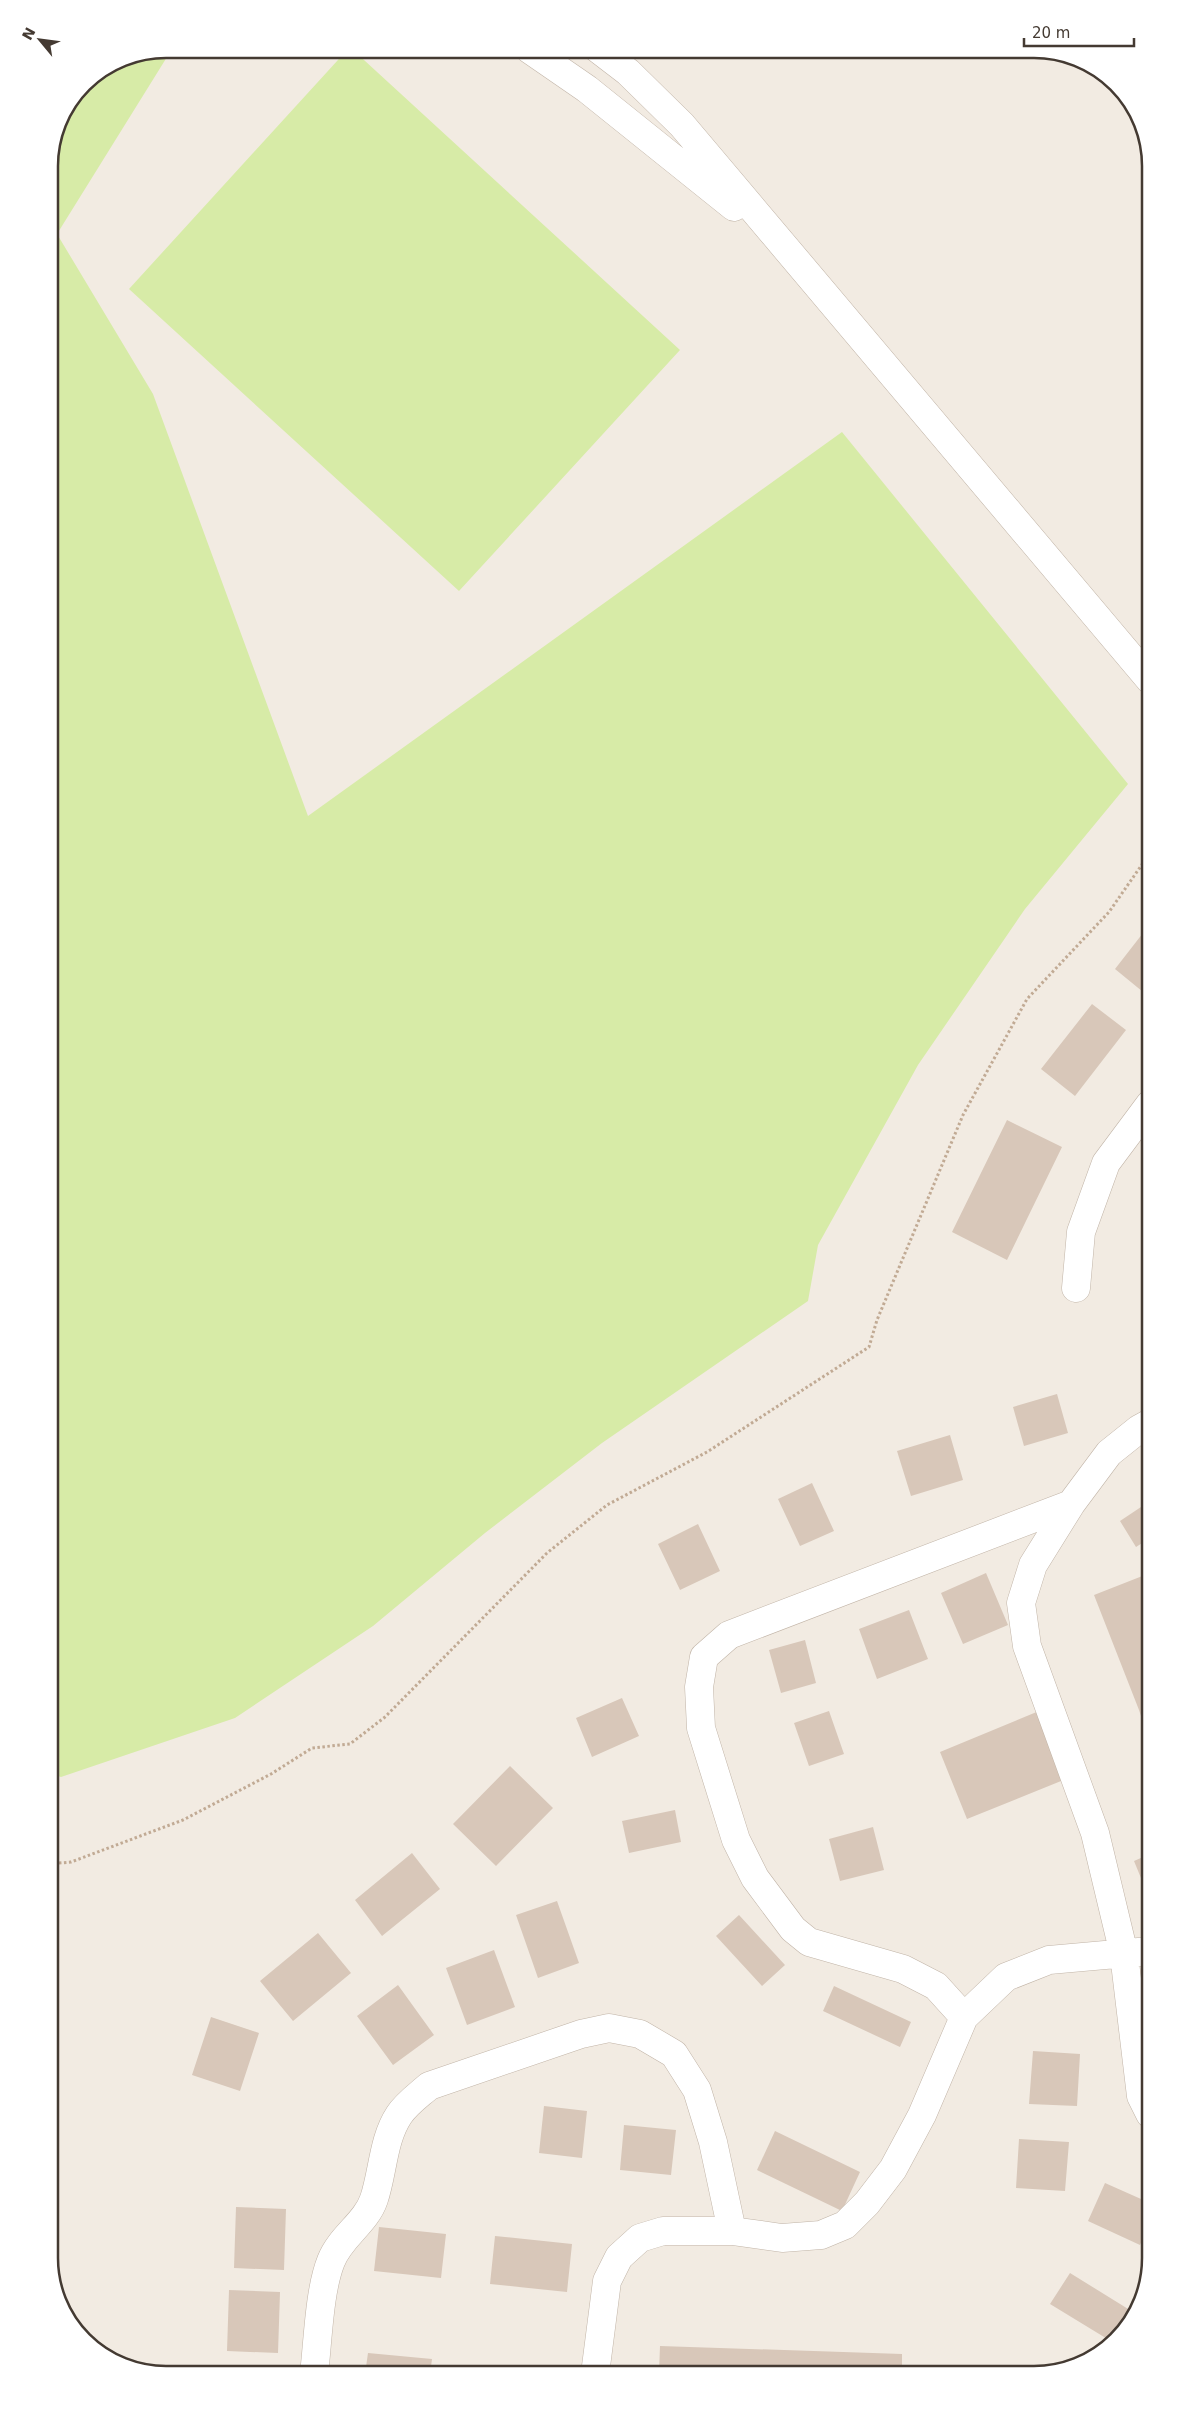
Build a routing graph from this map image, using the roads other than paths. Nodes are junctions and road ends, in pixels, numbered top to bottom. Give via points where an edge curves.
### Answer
1 (542, 58) edge
2 (610, 58) edge
3 (784, 247) junction
4 (1142, 671) edge
5 (1142, 1115) edge
6 (1076, 1288) dead end
7 (1142, 1428) edge
8 (1071, 1504) junction
9 (1142, 1952) edge
10 (1124, 1954) junction
11 (964, 2017) junction
12 (1142, 2098) edge
13 (732, 2231) junction
14 (315, 2365) edge
15 (596, 2366) edge

1 - 3 street via 587,89
2 - 3 street via 682,126
3 - 4 street
5 - 6 street via 1106,1163 1082,1232
7 - 8 street via 1109,1453
8 - 10 street via 1033,1565 1021,1603 1027,1646 1095,1833
8 - 11 street via 729,1635 704,1657 699,1687 701,1728 736,1840 755,1878 793,1929 809,1942 903,1969 936,1986
9 - 10 street
10 - 11 street via 1049,1960 1006,1977
10 - 12 street
11 - 13 street via 922,2115 893,2169 846,2225 821,2235 782,2238
13 - 14 street via 713,2142 697,2090 674,2054 640,2034 609,2028 572,2037 429,2086 398,2116 389,2138 374,2201 331,2260 325,2281
13 - 15 street via 663,2231 640,2238 619,2257 607,2282

